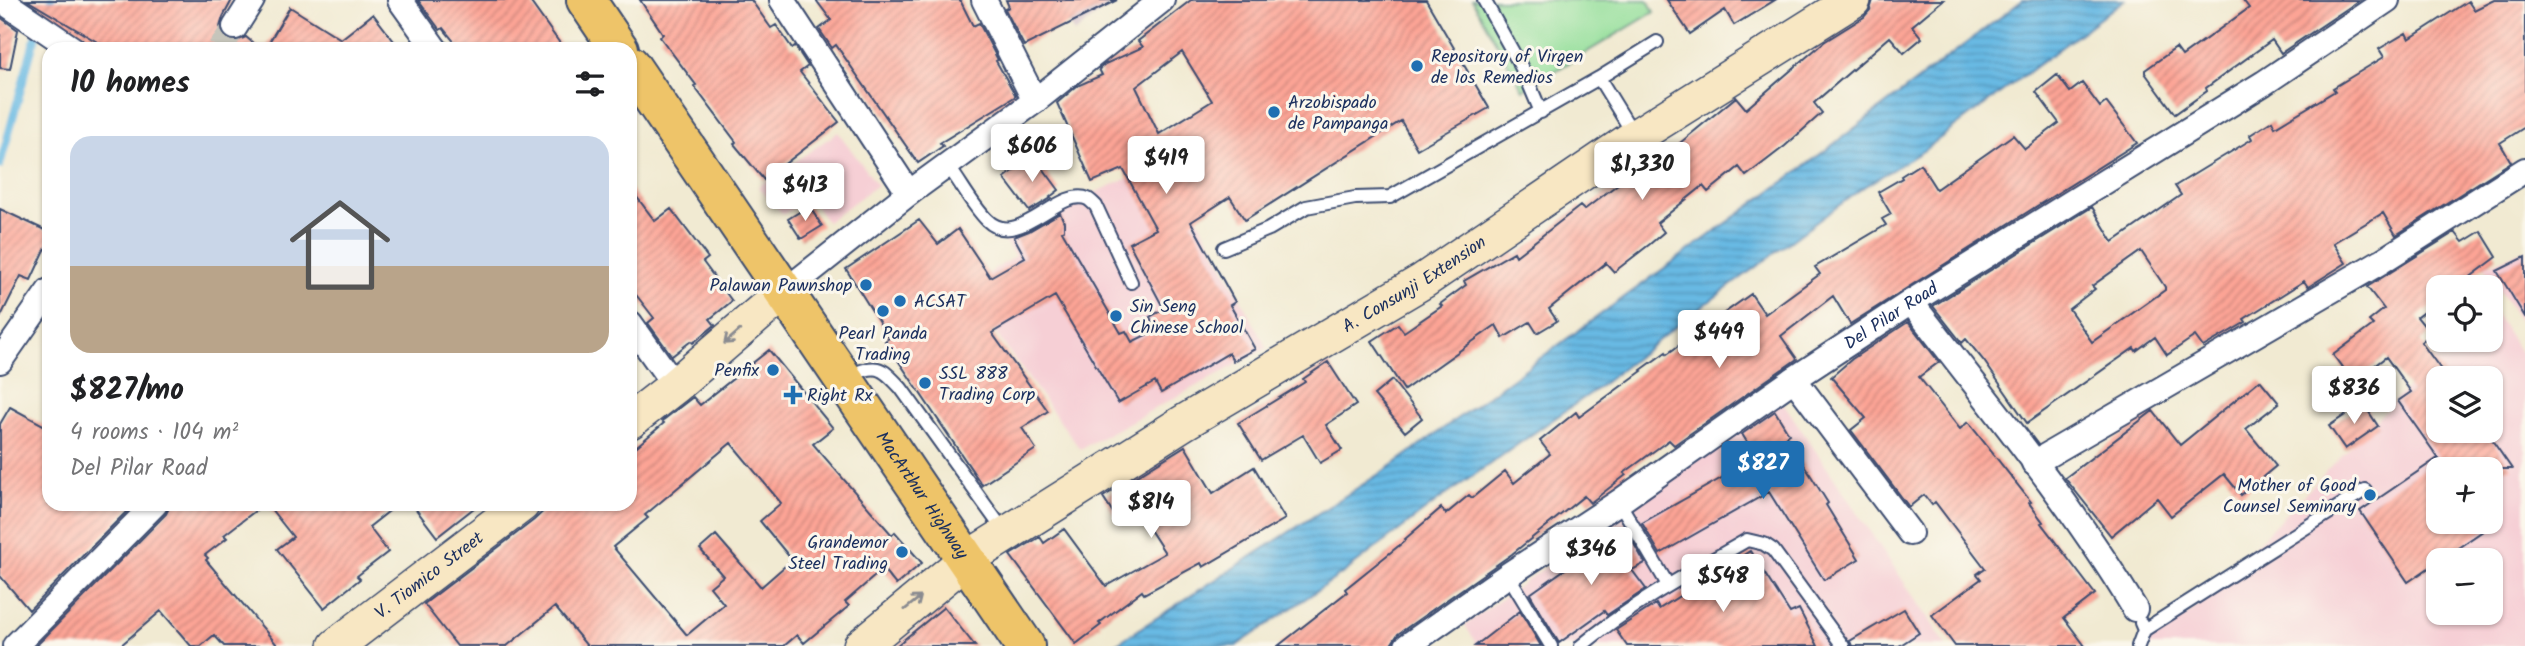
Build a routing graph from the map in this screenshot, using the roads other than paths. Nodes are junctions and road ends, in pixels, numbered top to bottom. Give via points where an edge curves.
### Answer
1 (1, 0) edge
2 (252, 0) edge
3 (400, 0) edge
4 (586, 0) edge
5 (782, 0) edge
6 (984, 0) edge
7 (1161, 0) edge
8 (1484, 0) edge
9 (1853, 0) edge
10 (2387, 0) edge
11 (235, 27) tunnel mouth
12 (63, 42) edge
13 (430, 42) edge
14 (614, 42) edge
15 (1657, 42) dead end
16 (637, 75) edge
17 (1599, 78) junction
18 (1035, 101) junction
19 (1541, 111) junction
20 (1635, 136) junction
21 (948, 166) junction
22 (2525, 170) edge
23 (909, 193) junction
24 (1224, 248) dead end
25 (1131, 282) dead end
26 (784, 292) junction
27 (42, 301) edge
28 (1911, 302) junction
29 (637, 333) edge
30 (0, 361) edge
31 (843, 377) junction
32 (1794, 379) junction
33 (675, 386) junction
34 (637, 416) edge
35 (2034, 463) junction
36 (2365, 490) dead end
37 (1619, 502) junction
38 (148, 511) edge
39 (513, 511) edge
40 (1910, 533) dead end
41 (1007, 535) junction
42 (967, 559) junction
43 (1508, 575) junction
44 (1668, 585) junction
45 (2139, 619) junction
46 (15, 646) edge
47 (336, 646) edge
48 (861, 646) edge
49 (1025, 646) edge
50 (1407, 646) edge
51 (1551, 646) edge
52 (1581, 646) edge
53 (1843, 646) edge
54 (2138, 646) edge

1 - 12 street
2 - 11 street
3 - 13 street
4 - 14 highway
5 - 23 street
6 - 18 street
7 - 18 street
8 - 19 lane
9 - 20 main road, A. Consunji Extension
10 - 28 street, Del Pilar Road via 2264,83
15 - 17 lane
16 - 26 highway, MacArthur Highway
17 - 19 lane
17 - 20 lane
18 - 21 street
19 - 24 lane via 1390,197 1306,207
20 - 41 main road, A. Consunji Extension via 1423,281 1183,423
21 - 23 street
21 - 25 lane via 988,221 1003,228 1020,226 1074,198 1087,198 1096,206
22 - 35 street via 2382,261
23 - 26 street
26 - 31 highway, MacArthur Highway
26 -> 33 main road
27 - 30 street
28 - 32 street, Del Pilar Road
28 - 35 street
29 - 33 street
31 - 41 lane via 872,366 884,370
31 - 42 highway, MacArthur Highway
32 - 37 street, Del Pilar Road
32 - 40 street
33 - 34 main road
35 - 45 street via 2117,579
36 - 45 lane
37 - 43 street, Del Pilar Road
37 - 44 lane
38 - 46 street
39 - 47 main road, V. Tiomico Street
41 - 42 main road, A. Consunji Extension
48 -> 42 main road, A. Consunji Extension
42 - 49 highway, MacArthur Highway
43 - 50 street, Del Pilar Road
43 - 51 lane
44 - 52 lane
44 - 53 lane via 1747,540 1764,544
45 - 54 lane

